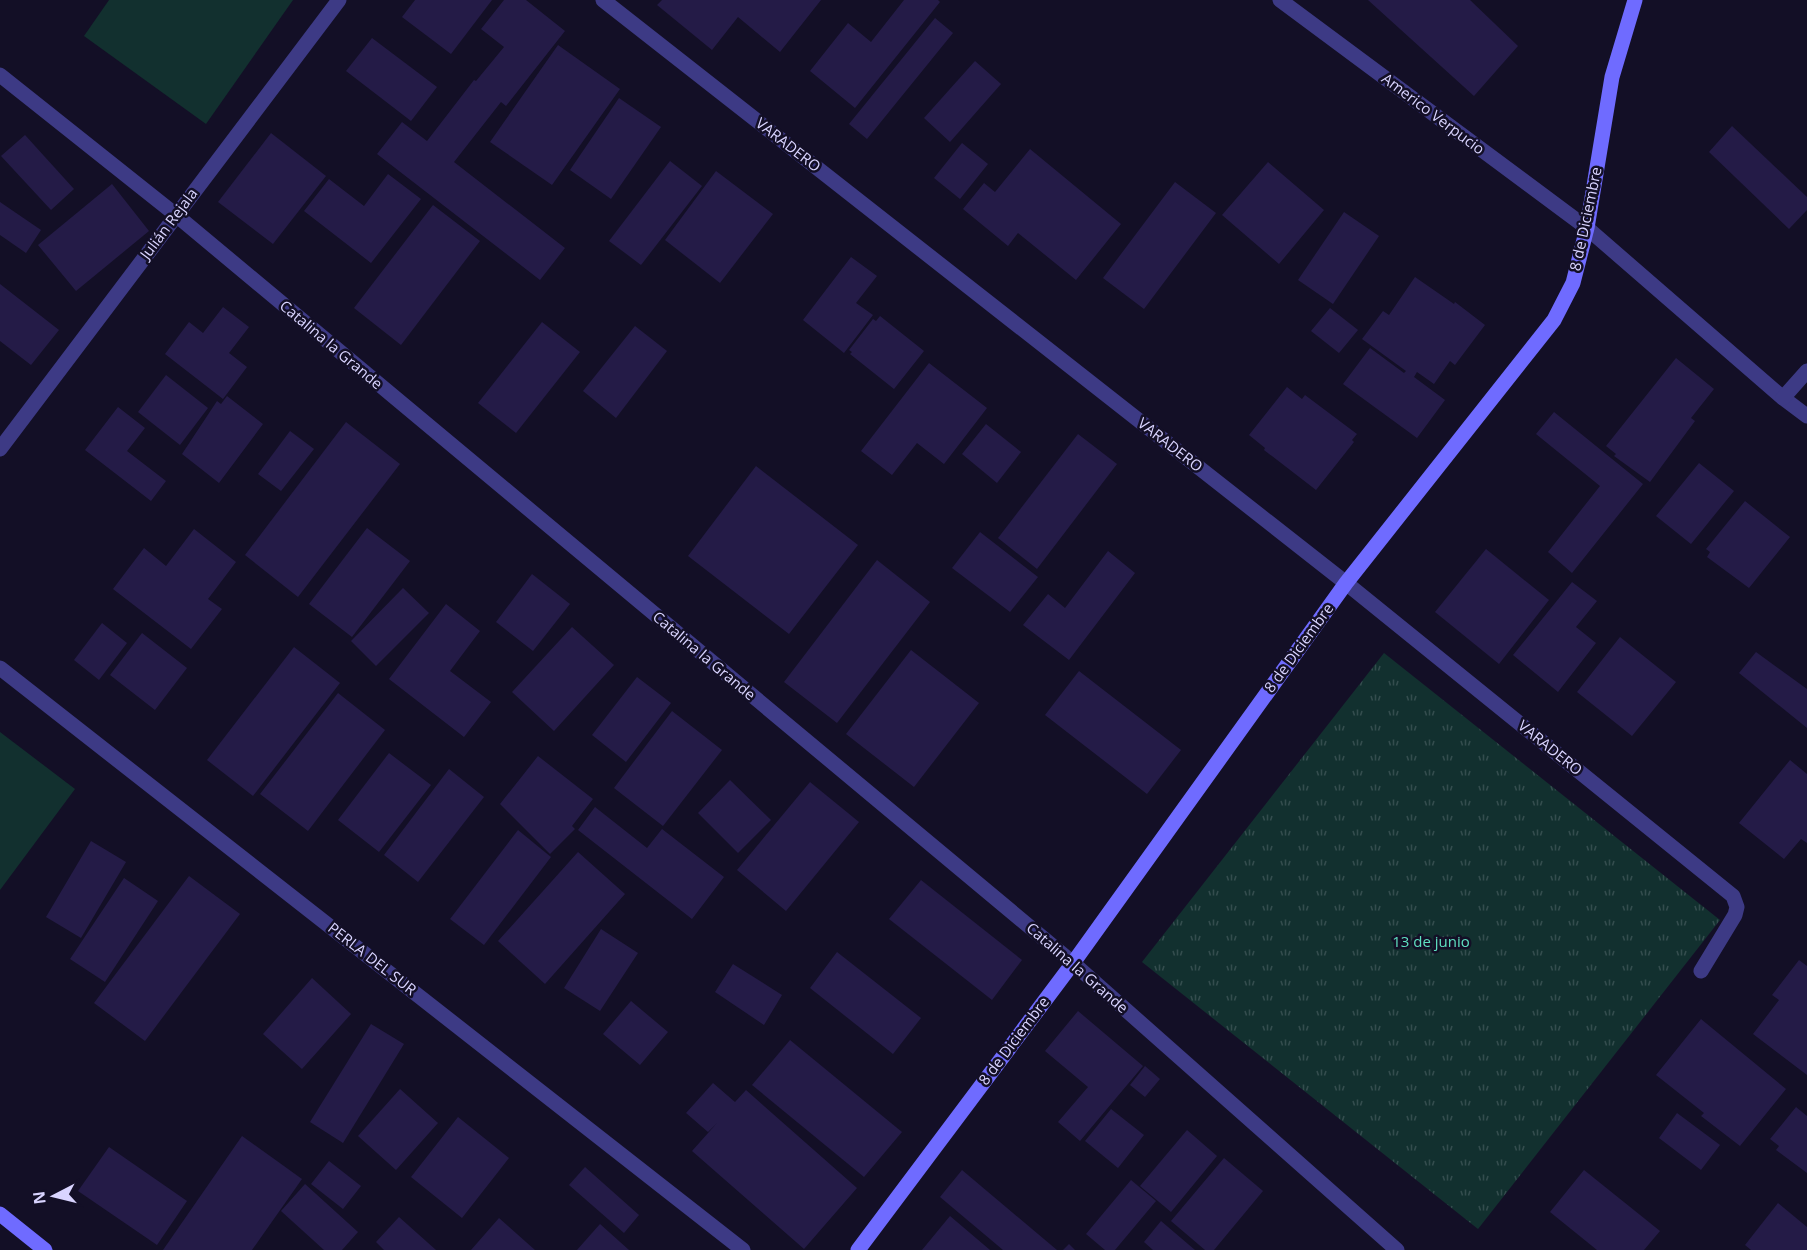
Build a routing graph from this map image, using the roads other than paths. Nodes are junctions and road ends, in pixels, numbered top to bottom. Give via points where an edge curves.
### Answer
1 (339, 0) edge
2 (603, 0) edge
3 (1280, 0) edge
4 (1635, 0) edge
5 (0, 75) edge
6 (176, 215) junction
7 (1587, 228) junction
8 (1807, 371) edge
9 (1783, 398) junction
10 (1807, 416) edge
11 (0, 449) edge
12 (1346, 583) junction
13 (0, 668) edge
14 (1073, 963) junction
15 (1701, 971) dead end
16 (0, 1214) edge
17 (45, 1250) edge
18 (743, 1250) edge
19 (858, 1250) edge
20 (1397, 1250) edge

1 - 6 street, Julián Rejala
2 - 12 street, VARADERO
3 - 7 street, Americo Verpucio
4 - 7 main road, 8 de Diciembre via 1612,77
5 - 6 street, Catalina la Grande
6 - 11 street, Julián Rejala
6 - 14 street, Catalina la Grande
7 - 9 street, Americo Verpucio
7 - 12 main road, 8 de Diciembre via 1573,283 1554,320
8 - 9 street
9 - 10 street, Americo Verpucio
12 - 14 main road, 8 de Diciembre
12 - 15 street, VARADERO via 1732,896 1737,908 1735,915
13 - 18 street, PERLA DEL SUR
14 - 19 main road, 8 de Diciembre
14 - 20 street, Catalina la Grande
16 - 17 main road

